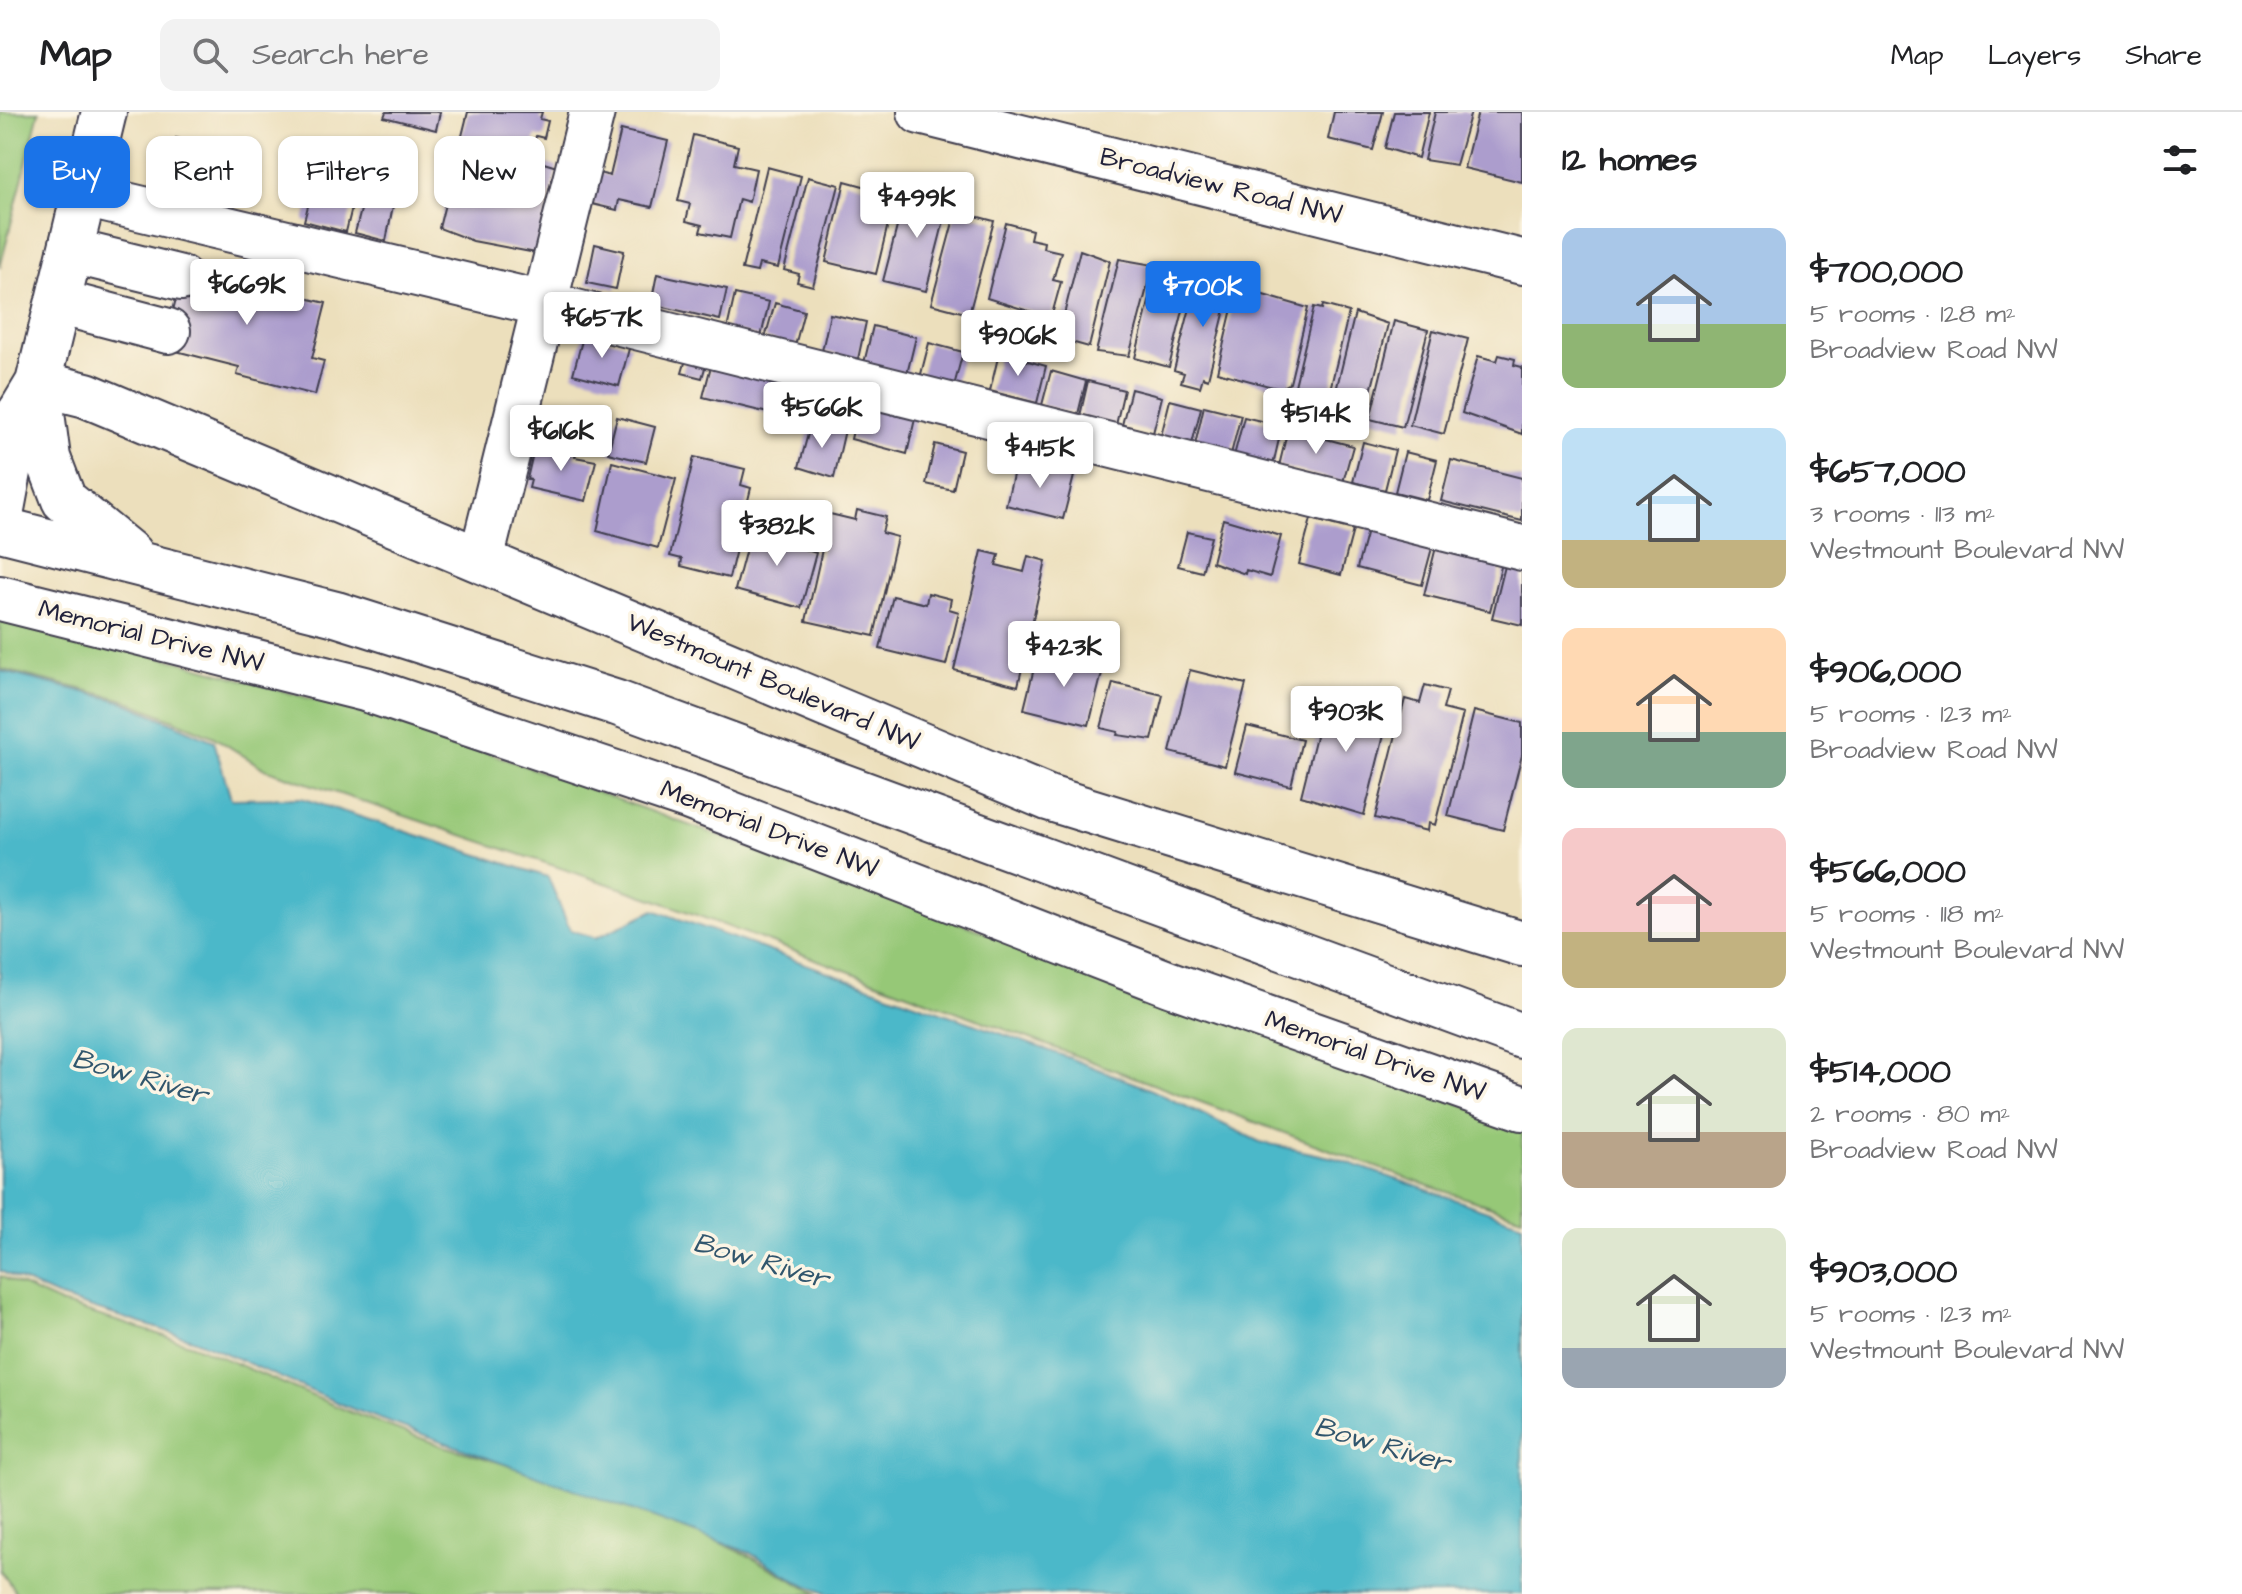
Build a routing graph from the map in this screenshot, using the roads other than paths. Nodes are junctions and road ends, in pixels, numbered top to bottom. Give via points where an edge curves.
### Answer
1 (104, 112) edge
2 (592, 112) edge
3 (920, 112) edge
4 (1044, 126) edge
5 (98, 136) edge
6 (130, 206) edge
7 (81, 208) edge
8 (1522, 262) edge
9 (64, 276) junction
10 (174, 304) dead end
11 (544, 304) junction
12 (19, 411) edge
13 (0, 520) edge
14 (0, 530) edge
15 (1522, 548) edge
16 (481, 560) junction
17 (145, 566) junction
18 (0, 598) edge
19 (122, 628) junction
20 (1522, 944) edge
21 (1522, 1036) edge
22 (1522, 1108) edge

1 - 5 main road
2 - 11 main road
3 - 4 main road, Broadview Road NW
4 - 8 main road, Broadview Road NW
6 - 11 main road
7 - 9 main road
9 - 10 main road
9 - 12 main road
11 - 15 main road
11 - 16 main road
12 - 13 main road
12 - 16 main road, Westmount Boulevard NW via 86,395
12 - 17 main road via 48,458 64,500
14 - 17 main road
14 - 19 main road via 28,576
16 - 20 main road, Westmount Boulevard NW via 1048,798
17 - 21 main road via 336,614 617,703
18 - 19 main road, Memorial Drive NW
19 - 22 main road, Memorial Drive NW via 365,689 690,798 1170,984

